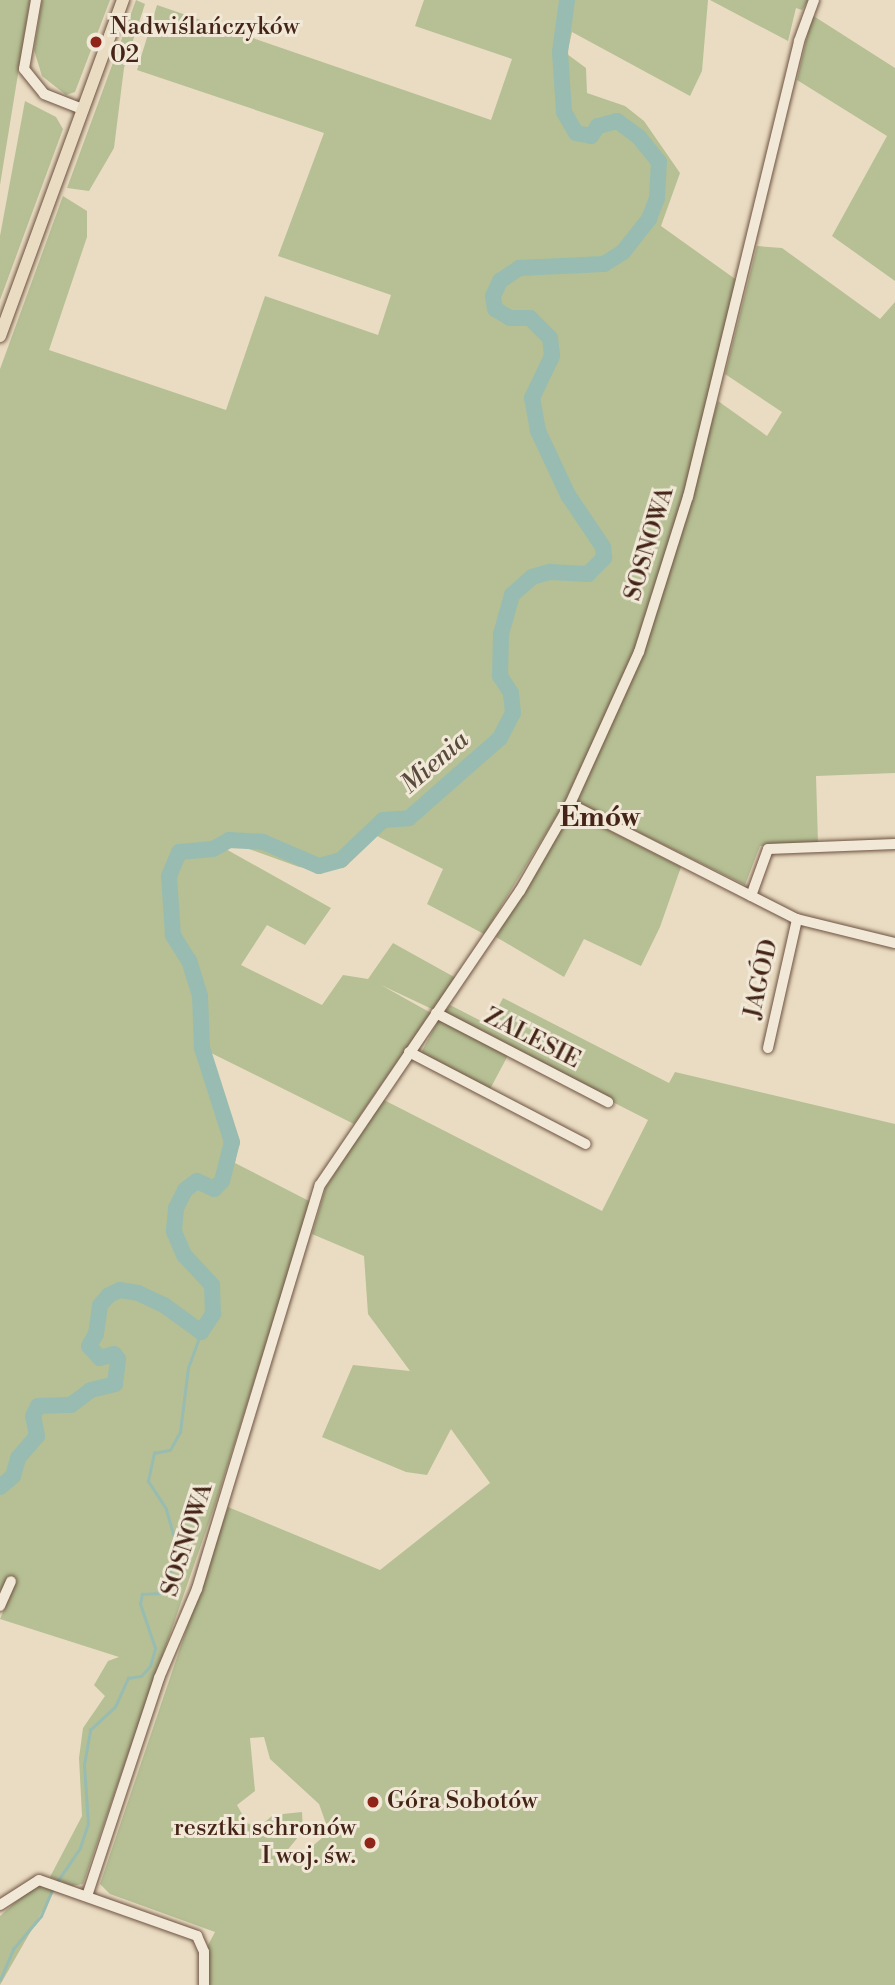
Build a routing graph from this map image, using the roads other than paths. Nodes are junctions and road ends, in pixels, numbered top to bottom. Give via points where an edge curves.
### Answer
1 (36, 0) edge
2 (123, 0) edge
3 (814, 0) edge
4 (82, 108) junction
5 (0, 336) edge
6 (570, 804) junction
7 (895, 844) edge
8 (751, 896) junction
9 (797, 919) junction
10 (895, 943) edge
11 (436, 1013) junction
12 (768, 1048) dead end
13 (409, 1052) junction
14 (608, 1102) dead end
15 (586, 1144) dead end
16 (11, 1581) dead end
17 (0, 1606) edge
18 (88, 1896) junction
19 (0, 1905) edge
20 (204, 1985) edge

1 - 4 street via 24,69 44,94
2 - 4 main road
3 - 6 street, SOSNOWA via 799,41 688,497 639,652
4 - 5 main road
6 - 8 street
6 - 11 street, SOSNOWA via 520,891
7 - 8 street via 768,849
8 - 9 street
9 - 10 street
9 - 12 street, JAGÓD
11 - 13 street, SOSNOWA
11 - 14 street, ZALESIE
13 - 15 street
13 - 18 street, SOSNOWA via 320,1185 197,1589 155,1691
16 - 17 street
18 - 19 street via 34,1880
18 - 20 street via 197,1936 204,1952

